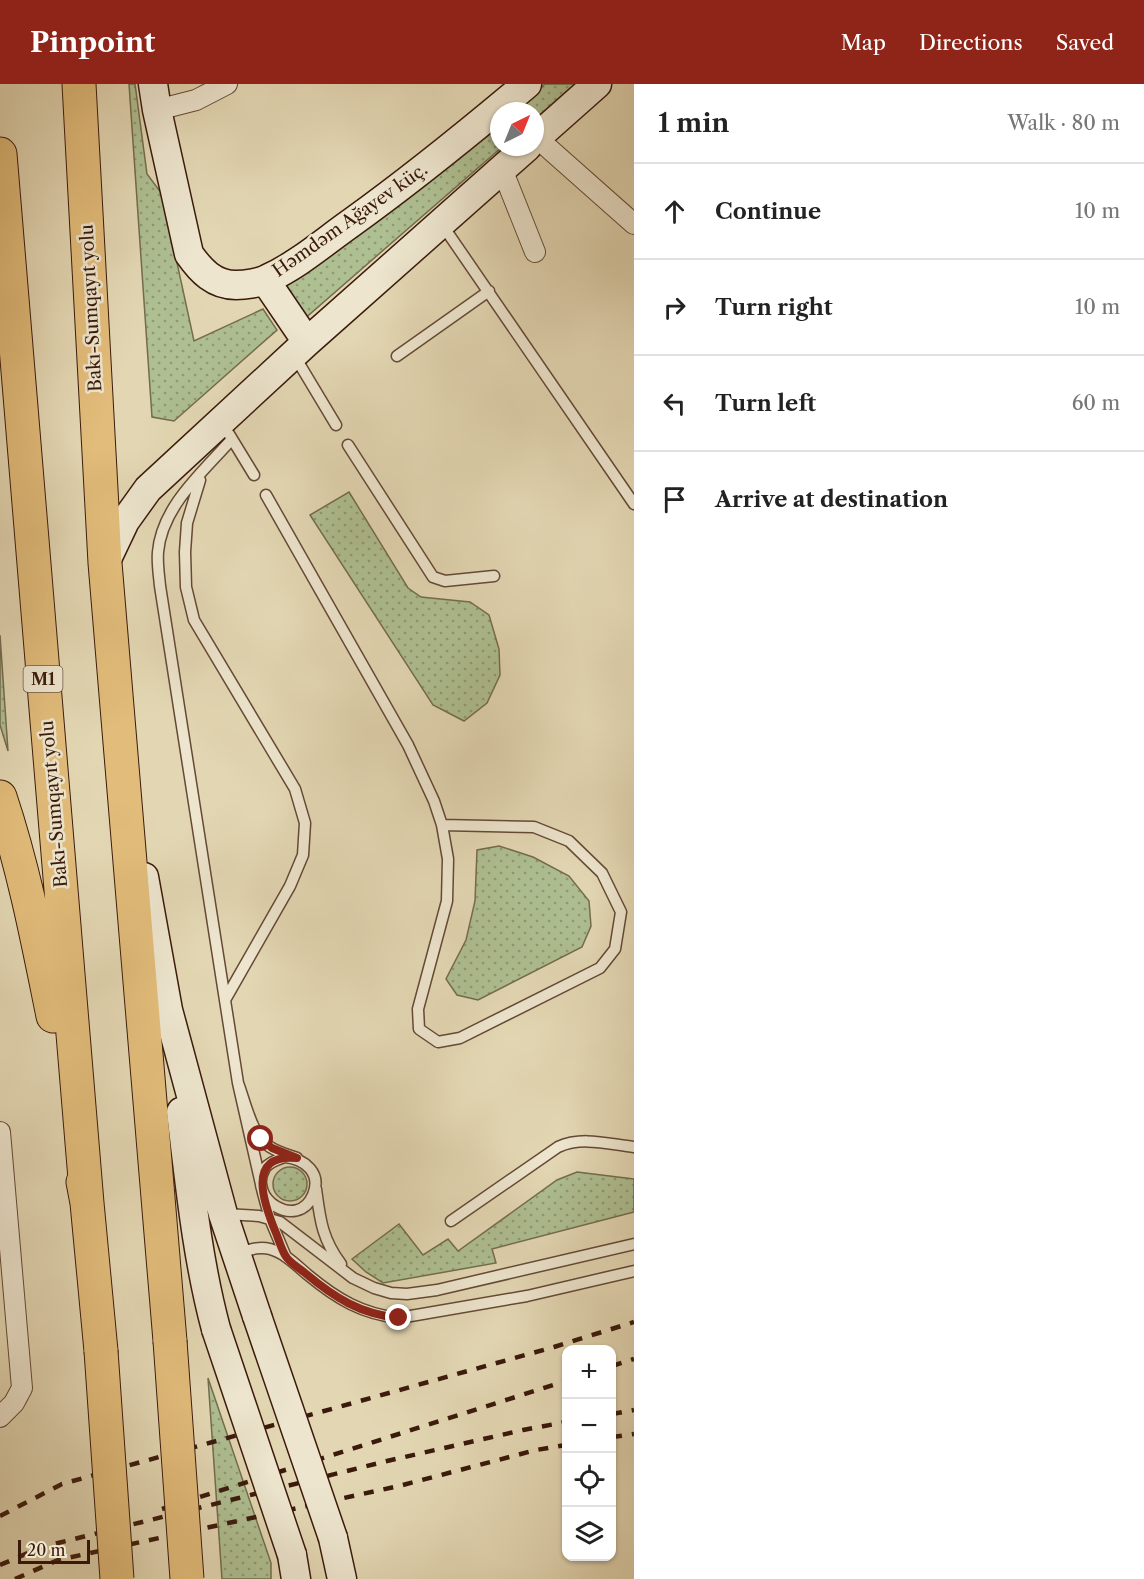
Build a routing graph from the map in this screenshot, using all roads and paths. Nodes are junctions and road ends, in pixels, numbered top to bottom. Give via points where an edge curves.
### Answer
1 (79, 84) edge
2 (226, 84) edge
3 (527, 84) edge
4 (597, 84) edge
5 (155, 97) edge
6 (544, 131) edge
7 (544, 150) edge
8 (0, 154) edge
9 (516, 156) edge
10 (502, 169) junction
11 (441, 223) junction
12 (634, 224) edge
13 (535, 252) dead end
14 (265, 280) junction
15 (489, 291) junction
16 (300, 348) junction
17 (397, 356) dead end
18 (336, 425) dead end
19 (226, 430) junction
20 (348, 445) dead end
21 (202, 474) junction
22 (254, 475) dead end
23 (266, 495) dead end
24 (634, 504) edge
25 (105, 563) junction
26 (494, 576) dead end
27 (121, 747) junction
28 (0, 796) edge
29 (442, 825) junction
30 (225, 1000) junction
31 (168, 1010) junction
32 (238, 1083) junction
33 (0, 1132) edge
34 (634, 1148) edge
35 (297, 1158) junction
36 (316, 1187) junction
37 (263, 1193) junction
38 (87, 1203) junction
39 (223, 1214) junction
40 (270, 1219) junction
41 (451, 1221) dead end
42 (634, 1244) edge
43 (236, 1254) junction
44 (286, 1257) junction
45 (634, 1271) edge
46 (353, 1278) junction
47 (0, 1417) edge
48 (337, 1565) edge
49 (294, 1567) edge
50 (117, 1579) edge
51 (187, 1579) edge

1 - 25 highway, Bakı-Sumqayıt yolu
2 - 5 street via 196,100
3 - 14 street, Həmdəm Ağayev küç. via 416,174 316,248
4 - 6 street
5 - 14 street, Həmdəm Ağayev küç. via 189,254 199,268 218,282 237,285
7 - 12 street
8 - 38 highway, Bakı-Sumqayıt yolu / M1
9 - 10 street
10 - 11 street
10 - 13 street
11 - 15 lane
11 - 16 street
14 - 16 street
15 - 17 lane
15 - 24 lane
16 - 18 lane
16 - 19 street
19 - 21 lane
19 - 22 lane
19 - 25 street via 148,489 125,521
20 - 26 lane via 433,577 445,581
21 - 30 lane via 175,505 158,552 160,586
21 - 30 lane via 187,523 185,552 186,586 194,620 295,789 305,824 303,855 291,886
23 - 29 lane via 408,745
25 - 27 highway, Bakı-Sumqayıt yolu
27 - 31 street
27 - 51 highway, Bakı-Sumqayıt yolu, bridge
28 - 38 highway via 32,911
29 - 29 lane via 448,859 447,901 418,1010 420,1029 438,1042 460,1038 600,968 615,949 621,912 602,873 569,841 534,827
30 - 32 lane
31 - 39 street
31 - 49 street, bridge via 205,1288
32 - 35 lane via 261,1139
32 - 37 lane
33 - 47 street via 22,1388
34 - 41 lane via 581,1140 570,1142
35 - 36 lane via 308,1165
35 - 37 lane via 285,1157 265,1168
36 - 37 lane via 304,1207 292,1211 280,1210
36 - 46 lane via 323,1233
37 - 40 lane
38 - 50 highway, bridge
39 - 40 lane
39 - 43 street
40 - 44 lane
40 - 46 lane via 296,1233
42 - 46 lane via 417,1292 391,1293
43 - 44 lane via 258,1247
43 - 48 street, bridge
44 - 45 lane via 355,1308 399,1318 527,1296

